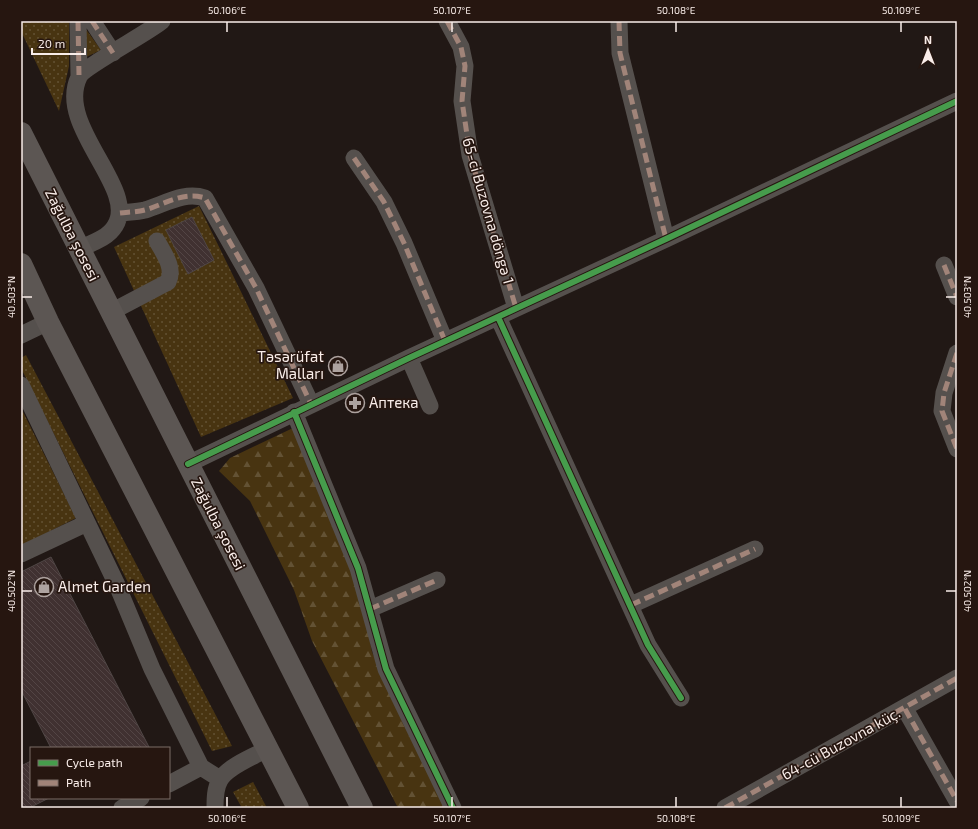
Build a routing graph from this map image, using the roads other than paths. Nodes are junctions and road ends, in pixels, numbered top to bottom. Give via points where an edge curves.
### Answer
1 (78, 21) edge
2 (92, 21) edge
3 (162, 21) edge
4 (447, 21) edge
5 (618, 21) edge
6 (113, 53) junction
7 (79, 75) junction
8 (957, 101) edge
9 (21, 133) edge
10 (354, 158) dead end
11 (120, 213) junction
12 (666, 239) junction
13 (157, 241) dead end
14 (79, 249) junction
15 (21, 264) edge
16 (944, 265) dead end
17 (957, 297) edge
18 (516, 308) junction
19 (111, 312) junction
20 (498, 317) junction
21 (48, 322) junction
22 (21, 335) edge
23 (445, 341) junction
24 (957, 353) edge
25 (409, 358) junction
26 (21, 385) edge
27 (311, 404) junction
28 (430, 406) dead end
29 (294, 412) junction
30 (957, 449) edge
31 (188, 464) junction
32 (87, 523) junction
33 (755, 549) dead end
34 (21, 554) edge
35 (437, 580) dead end
36 (631, 605) junction
37 (370, 609) junction
38 (957, 678) edge
39 (681, 698) dead end
40 (905, 708) junction
41 (268, 749) junction
42 (201, 767) junction
43 (220, 779) junction
44 (170, 783) edge
45 (139, 799) edge
46 (957, 800) edge
47 (122, 808) edge
48 (215, 808) edge
49 (298, 808) edge
50 (362, 808) edge
51 (453, 808) edge
52 (725, 808) edge

1 - 7 street
2 - 6 street
3 - 6 street
4 - 18 street, 65-ci Buzovna döngə 1 via 460,48 465,66 462,101 470,155
5 - 12 street via 620,53
6 - 7 street
7 - 11 street via 74,101 78,119 116,193
8 - 12 street
9 - 14 highway, Zağulba şosesi
10 - 23 street via 384,202
11 - 14 street via 115,227 109,233
11 - 27 street via 144,210 188,195 205,198 256,288
12 - 18 street
13 - 19 street via 171,268 168,282
14 - 19 highway, Zağulba şosesi
15 - 21 highway
16 - 17 street
18 - 20 street
19 - 31 highway, Zağulba şosesi
20 - 23 street
20 - 36 street
21 - 22 street
21 - 41 highway
23 - 25 street
24 - 30 street via 944,393 942,410
25 - 27 street
25 - 28 street
26 - 32 street
27 - 29 street
29 - 31 street
29 - 37 street via 358,568
31 - 50 highway, Zağulba şosesi
32 - 34 street
32 - 42 street via 117,585 152,669
33 - 36 street
35 - 37 street
36 - 39 street via 648,645
37 - 51 street via 386,669
38 - 40 street, 64-cü Buzovna küç.
40 - 46 street
40 - 52 street, 64-cü Buzovna küç.
41 - 43 street via 237,765
41 - 49 highway
42 - 43 street
42 - 44 street
43 - 48 street
45 - 47 street

